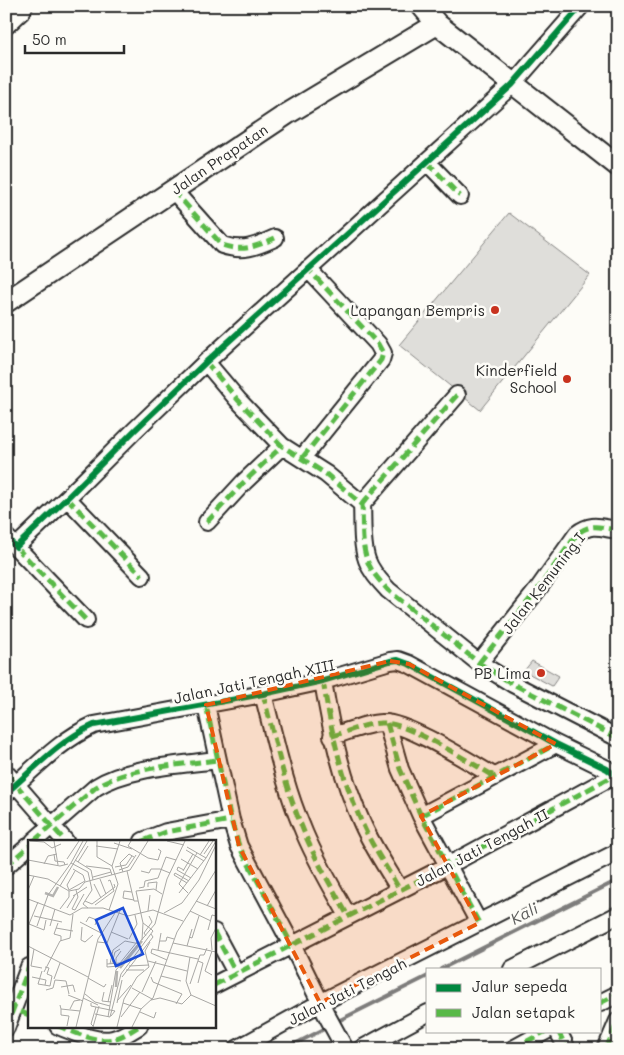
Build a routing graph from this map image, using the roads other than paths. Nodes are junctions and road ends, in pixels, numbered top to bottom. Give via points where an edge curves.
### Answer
1 (24, 6) edge
2 (572, 10) edge
3 (430, 12) edge
4 (6, 26) edge
5 (512, 84) junction
6 (427, 162) junction
7 (618, 166) edge
8 (173, 190) junction
9 (460, 196) dead end
10 (275, 238) dead end
11 (308, 269) junction
12 (6, 302) edge
13 (206, 362) junction
14 (456, 395) dead end
15 (282, 446) junction
16 (302, 458) junction
17 (67, 498) junction
18 (362, 504) junction
19 (207, 522) dead end
20 (618, 530) edge
21 (11, 542) edge
22 (142, 576) dead end
23 (86, 620) dead end
24 (479, 662) junction
25 (322, 681) junction
26 (263, 694) junction
27 (206, 705) junction
28 (387, 722) junction
29 (332, 736) junction
30 (618, 738) edge
31 (556, 744) junction
32 (217, 760) junction
33 (494, 776) junction
34 (616, 778) edge
35 (10, 783) edge
36 (422, 816) junction
37 (231, 820) junction
38 (51, 826) junction
39 (168, 836) edge
40 (35, 840) edge
41 (64, 840) edge
42 (148, 840) edge
43 (28, 847) edge
44 (618, 852) edge
45 (449, 865) junction
46 (6, 866) edge
47 (400, 890) junction
48 (618, 915) edge
49 (348, 916) junction
50 (480, 923) junction
51 (215, 934) edge
52 (292, 945) junction
53 (521, 967) edge
54 (28, 970) edge
55 (236, 974) junction
56 (215, 984) edge
57 (618, 994) edge
58 (602, 1002) edge
59 (323, 1009) junction
60 (16, 1010) edge
61 (426, 1014) edge
62 (618, 1021) edge
63 (6, 1028) edge
64 (63, 1028) edge
65 (135, 1028) edge
66 (544, 1032) edge
67 (558, 1032) edge
68 (344, 1047) edge
69 (237, 1049) edge
70 (361, 1049) edge
71 (513, 1049) edge
72 (567, 1049) edge
73 (606, 1049) edge

1 - 4 street
2 - 5 street
3 - 5 main road
3 - 8 main road, Jalan Prapatan
5 - 6 street
5 - 7 main road
6 - 9 street
6 - 11 street
8 - 10 street via 222,245 245,249
8 - 12 main road, Jalan Prapatan
11 - 13 street
11 - 16 street via 383,353 381,360
13 - 15 street
13 - 17 street
14 - 18 street
15 - 16 street
15 - 19 street
16 - 18 street
17 - 21 street
17 - 22 street
18 - 24 street via 364,549 377,578
20 - 24 street, Jalan Kemuning I via 592,526 577,534
21 - 23 street
24 - 30 street via 513,684
25 - 26 street, Jalan Jati Tengah XIII
25 - 29 street
25 - 31 street, Jalan Jati Tengah XIII via 398,660
26 - 27 street, Jalan Jati Tengah XIII
26 - 49 street via 302,827
27 - 32 street
27 - 35 street, Jalan Jati Tengah XIII via 94,725 80,731
28 - 29 street
28 - 33 street via 421,736
28 - 36 street via 400,769
29 - 47 street via 362,823
31 - 33 street
31 - 34 street, Jalan Jati Tengah XIII via 607,769
32 - 37 street
32 - 38 street via 140,771 107,780
33 - 36 street
34 - 45 street, Jalan Jati Tengah II
35 - 38 street
36 - 45 street
37 - 39 street
37 - 52 street via 245,858
38 - 40 street
38 - 41 street
39 - 42 street
43 - 46 street
44 - 50 street, Jalan Jati Tengah
45 - 47 street, Jalan Jati Tengah II
45 - 50 street
47 - 49 street, Jalan Jati Tengah II
48 - 53 street
49 - 52 street, Jalan Jati Tengah II
50 - 59 street, Jalan Jati Tengah
51 - 55 street
52 - 55 street, Jalan Jati Tengah II
52 - 59 street
54 - 60 street
55 - 56 street, Jalan Jati Tengah II
57 - 58 street
59 - 68 street
59 - 69 street, Jalan Jati Tengah
60 - 63 street
61 - 70 street
62 - 73 street
64 - 65 street via 107,1040
66 - 71 street
67 - 72 street

